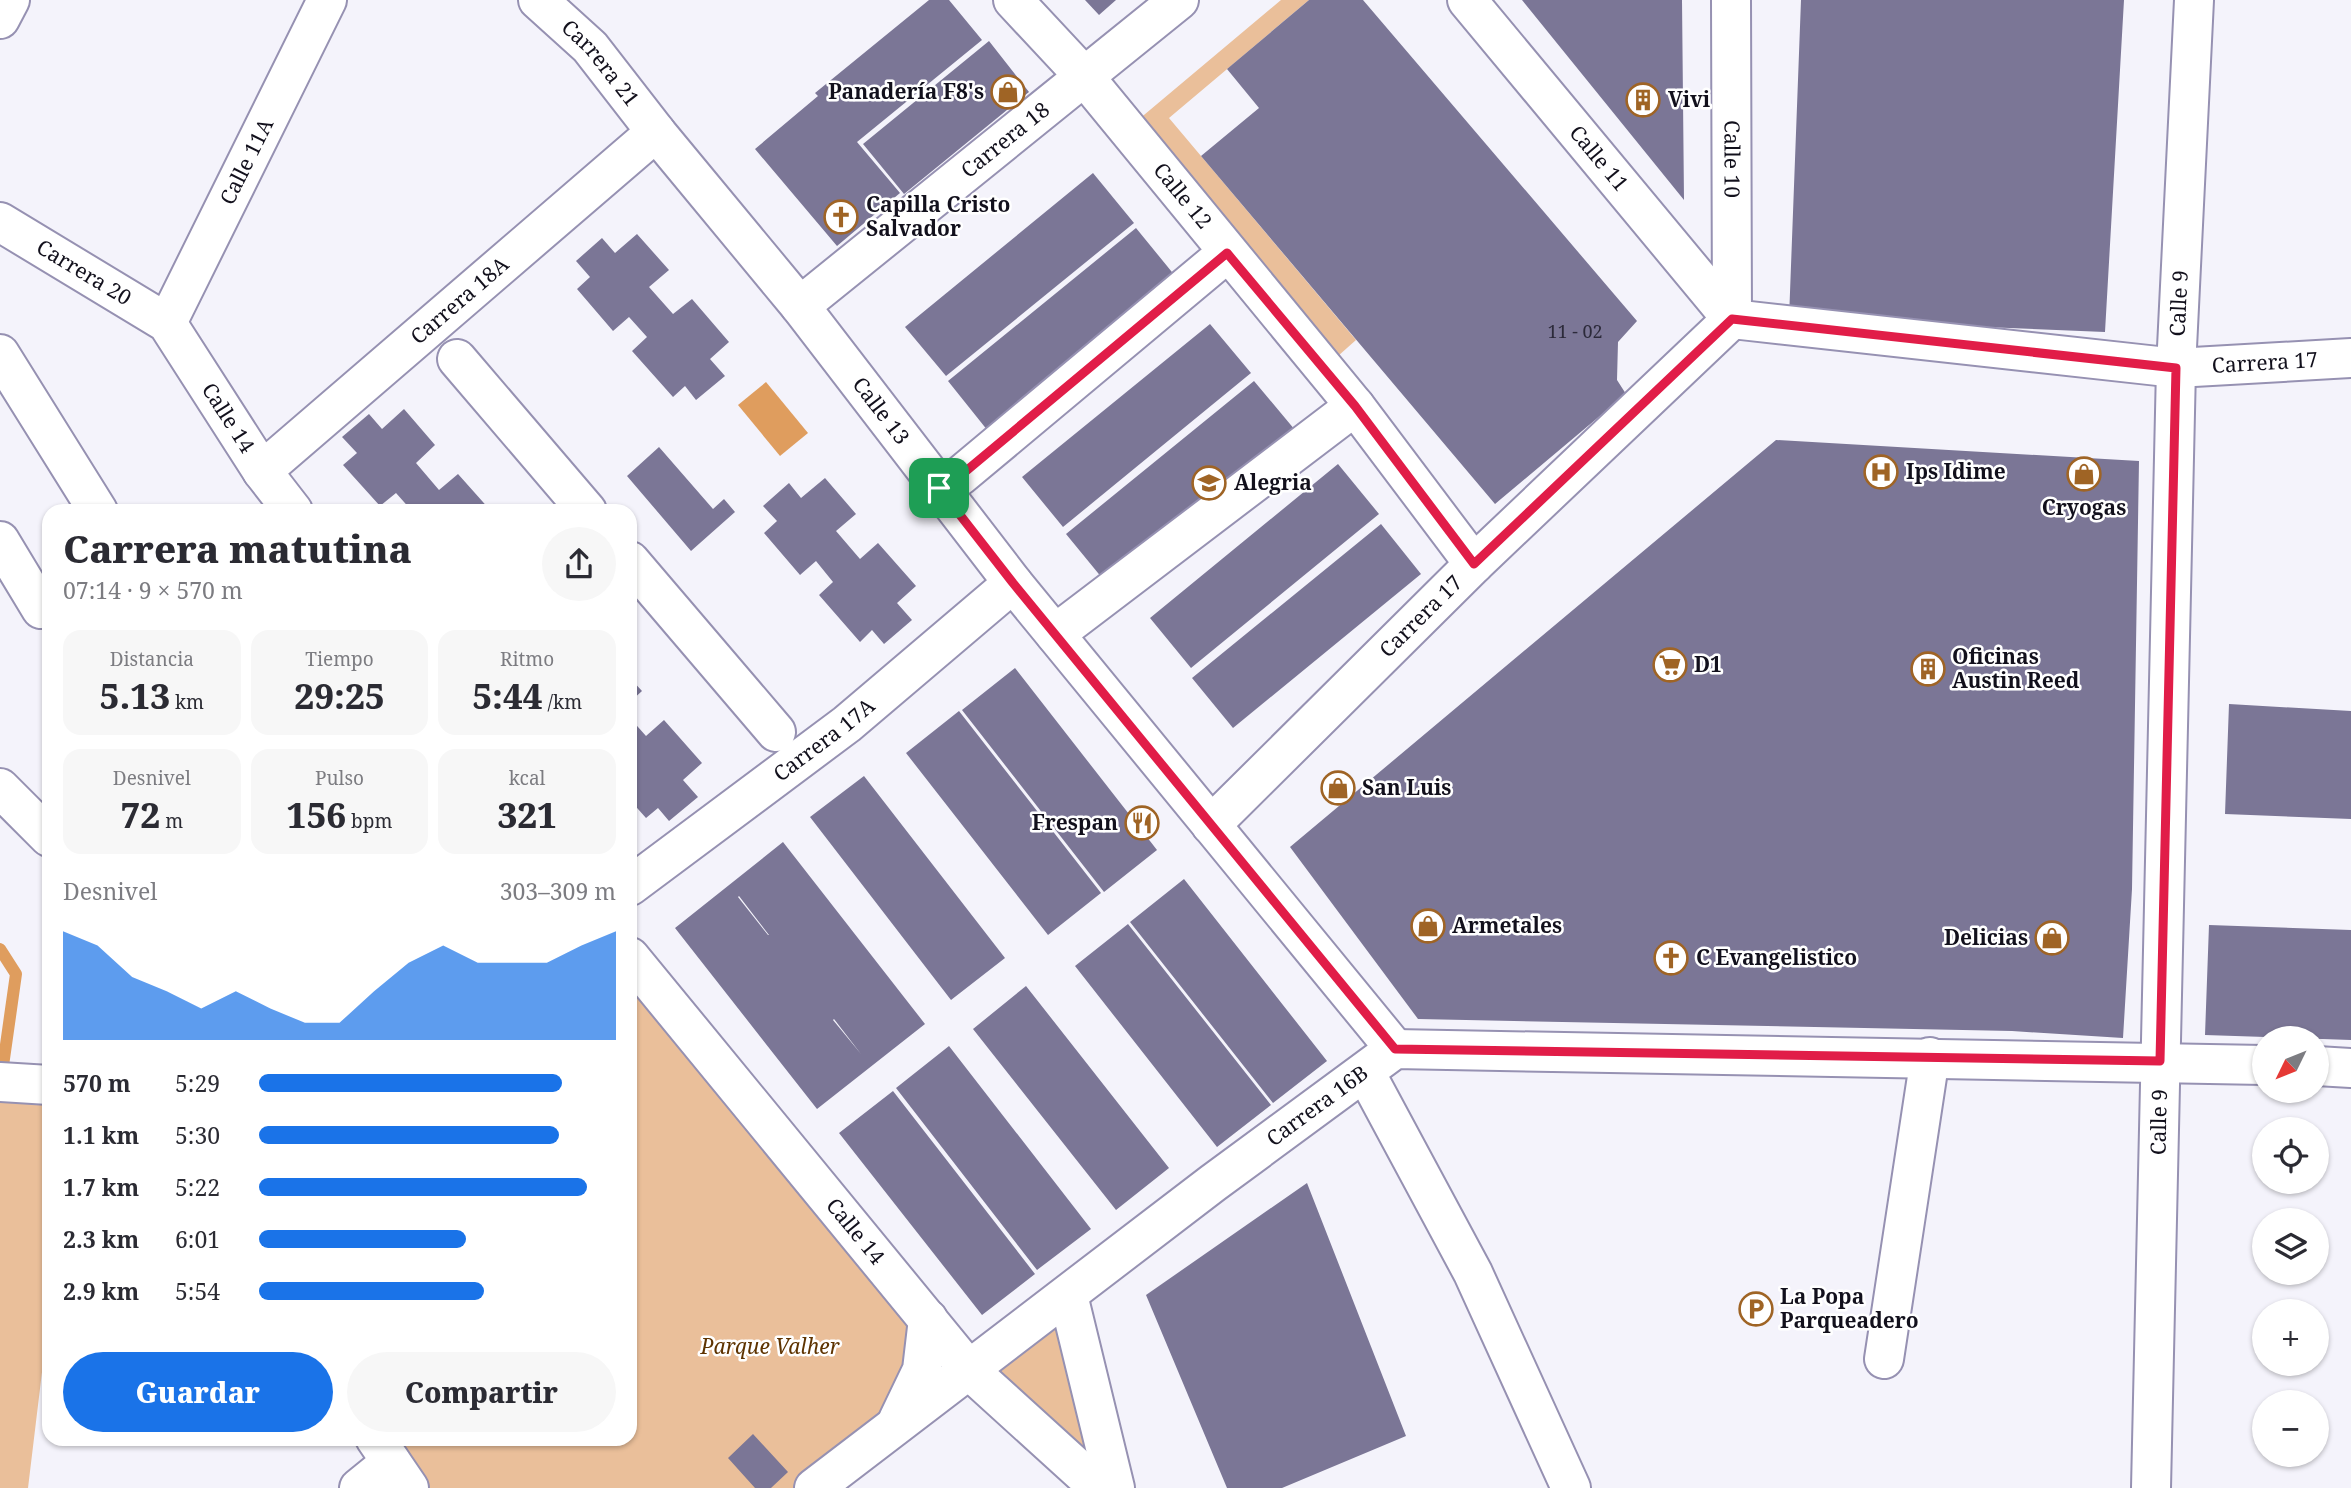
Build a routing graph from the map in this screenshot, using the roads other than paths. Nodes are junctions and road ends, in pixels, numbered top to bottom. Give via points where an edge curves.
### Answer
1 (10, 0) edge
2 (327, 0) edge
3 (538, 0) edge
4 (1013, 0) edge
5 (1179, 0) edge
6 (1467, 0) edge
7 (1731, 0) edge
8 (2194, 0) edge
9 (0, 19) edge
10 (1083, 75) junction
11 (656, 132) junction
12 (0, 222) edge
13 (1227, 253) junction
14 (800, 306) junction
15 (1732, 319) junction
16 (167, 323) junction
17 (0, 354) edge
18 (2351, 358) edge
19 (457, 359) dead end
20 (2176, 368) junction
21 (1355, 406) junction
22 (262, 471) junction
23 (939, 488) junction
24 (94, 504) edge
25 (288, 504) edge
26 (581, 504) edge
27 (0, 541) edge
28 (1474, 564) junction
29 (637, 569) edge
30 (1013, 583) junction
31 (41, 609) dead end
32 (1055, 634) junction
33 (776, 732) dead end
34 (0, 788) edge
35 (1212, 825) junction
36 (42, 830) edge
37 (637, 881) edge
38 (637, 966) edge
39 (1395, 1049) junction
40 (1930, 1057) junction
41 (2160, 1061) junction
42 (2252, 1065) edge
43 (2329, 1067) edge
44 (2351, 1068) edge
45 (1364, 1072) junction
46 (0, 1082) edge
47 (42, 1085) edge
48 (1068, 1295) junction
49 (928, 1320) junction
50 (1884, 1359) dead end
51 (969, 1370) junction
52 (894, 1426) junction
53 (392, 1463) edge
54 (359, 1488) edge
55 (814, 1488) edge
56 (1099, 1488) edge
57 (1115, 1488) edge
58 (1571, 1488) edge
59 (2151, 1488) edge

1 - 9 street
2 - 16 street, Calle 11A
3 - 11 street, Carrera 21 via 590,47
4 - 10 street, Calle 12
5 - 10 street, Carrera 18
6 - 15 street, Calle 11
7 - 15 street, Calle 10
8 - 20 street, Calle 9
10 - 13 street, Calle 12
10 - 14 street, Carrera 18
11 - 14 street, Calle 13
11 - 22 street, Carrera 18A
12 - 16 street, Carrera 20
13 - 21 street, Calle 12
13 - 23 street via 960,476
14 - 23 street, Calle 13
15 - 20 street, Carrera 17
15 - 28 street, Carrera 17
16 - 22 street, Calle 14
17 - 24 street
18 - 20 street, Carrera 17
19 - 26 street
20 - 41 street, Calle 9
21 - 28 street, Calle 12
21 - 32 street
22 - 25 street, Calle 14
23 - 30 street, Calle 13
27 - 31 street
28 - 35 street, Carrera 17
29 - 33 street
30 - 32 street, Calle 13
30 - 37 street, Carrera 17A via 847,724
32 - 35 street, Calle 13
34 - 36 street
35 - 39 street, Calle 13
38 - 49 street, Calle 14
39 - 40 street
39 - 45 street, Carrera 16B
40 - 41 street
40 - 50 street
41 - 42 street
41 - 59 street, Calle 9
43 - 44 street
45 - 48 street, Carrera 16B
45 - 58 street via 1473,1273
46 - 47 street
48 - 51 street, Carrera 16B
48 - 57 street
49 - 51 street, Calle 14
49 - 52 street via 922,1370
51 - 52 street, Carrera 16B
51 - 56 street, Calle 14
52 - 55 street, Carrera 16B
53 - 54 street

